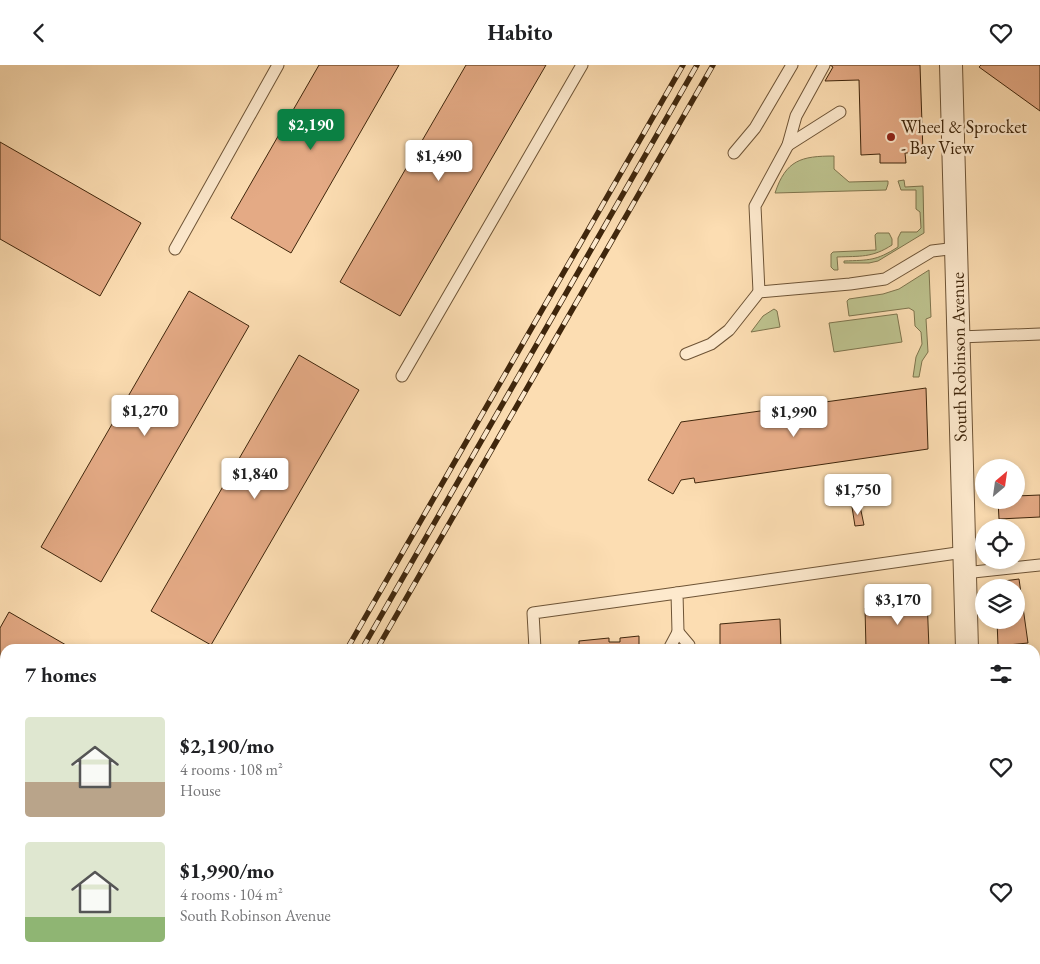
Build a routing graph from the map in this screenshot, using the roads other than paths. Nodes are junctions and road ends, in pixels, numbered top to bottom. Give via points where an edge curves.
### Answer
1 (278, 65) edge
2 (582, 65) edge
3 (792, 65) edge
4 (824, 65) edge
5 (951, 65) edge
6 (840, 113) dead end
7 (788, 145) junction
8 (734, 153) dead end
9 (957, 248) junction
10 (175, 249) dead end
11 (759, 292) junction
12 (1040, 334) edge
13 (959, 337) junction
14 (686, 354) dead end
15 (402, 376) dead end
16 (964, 563) junction
17 (1040, 565) edge
18 (677, 593) junction
19 (678, 632) junction
20 (535, 644) edge
21 (672, 644) edge
22 (689, 644) edge
23 (967, 644) edge

1 - 10 lane
2 - 15 lane
3 - 8 lane via 755,128
4 - 7 lane via 796,116
5 - 9 street, South Robinson Avenue
6 - 7 lane
7 - 11 lane via 755,206
9 - 11 lane via 932,251 885,279
9 - 13 street, South Robinson Avenue
11 - 14 lane via 729,330 711,344
12 - 13 lane
13 - 16 street, South Robinson Avenue
16 - 17 lane
16 - 18 lane
16 - 23 street, South Robinson Avenue
18 - 19 lane
18 - 20 lane via 533,613
19 - 21 lane
19 - 22 lane

